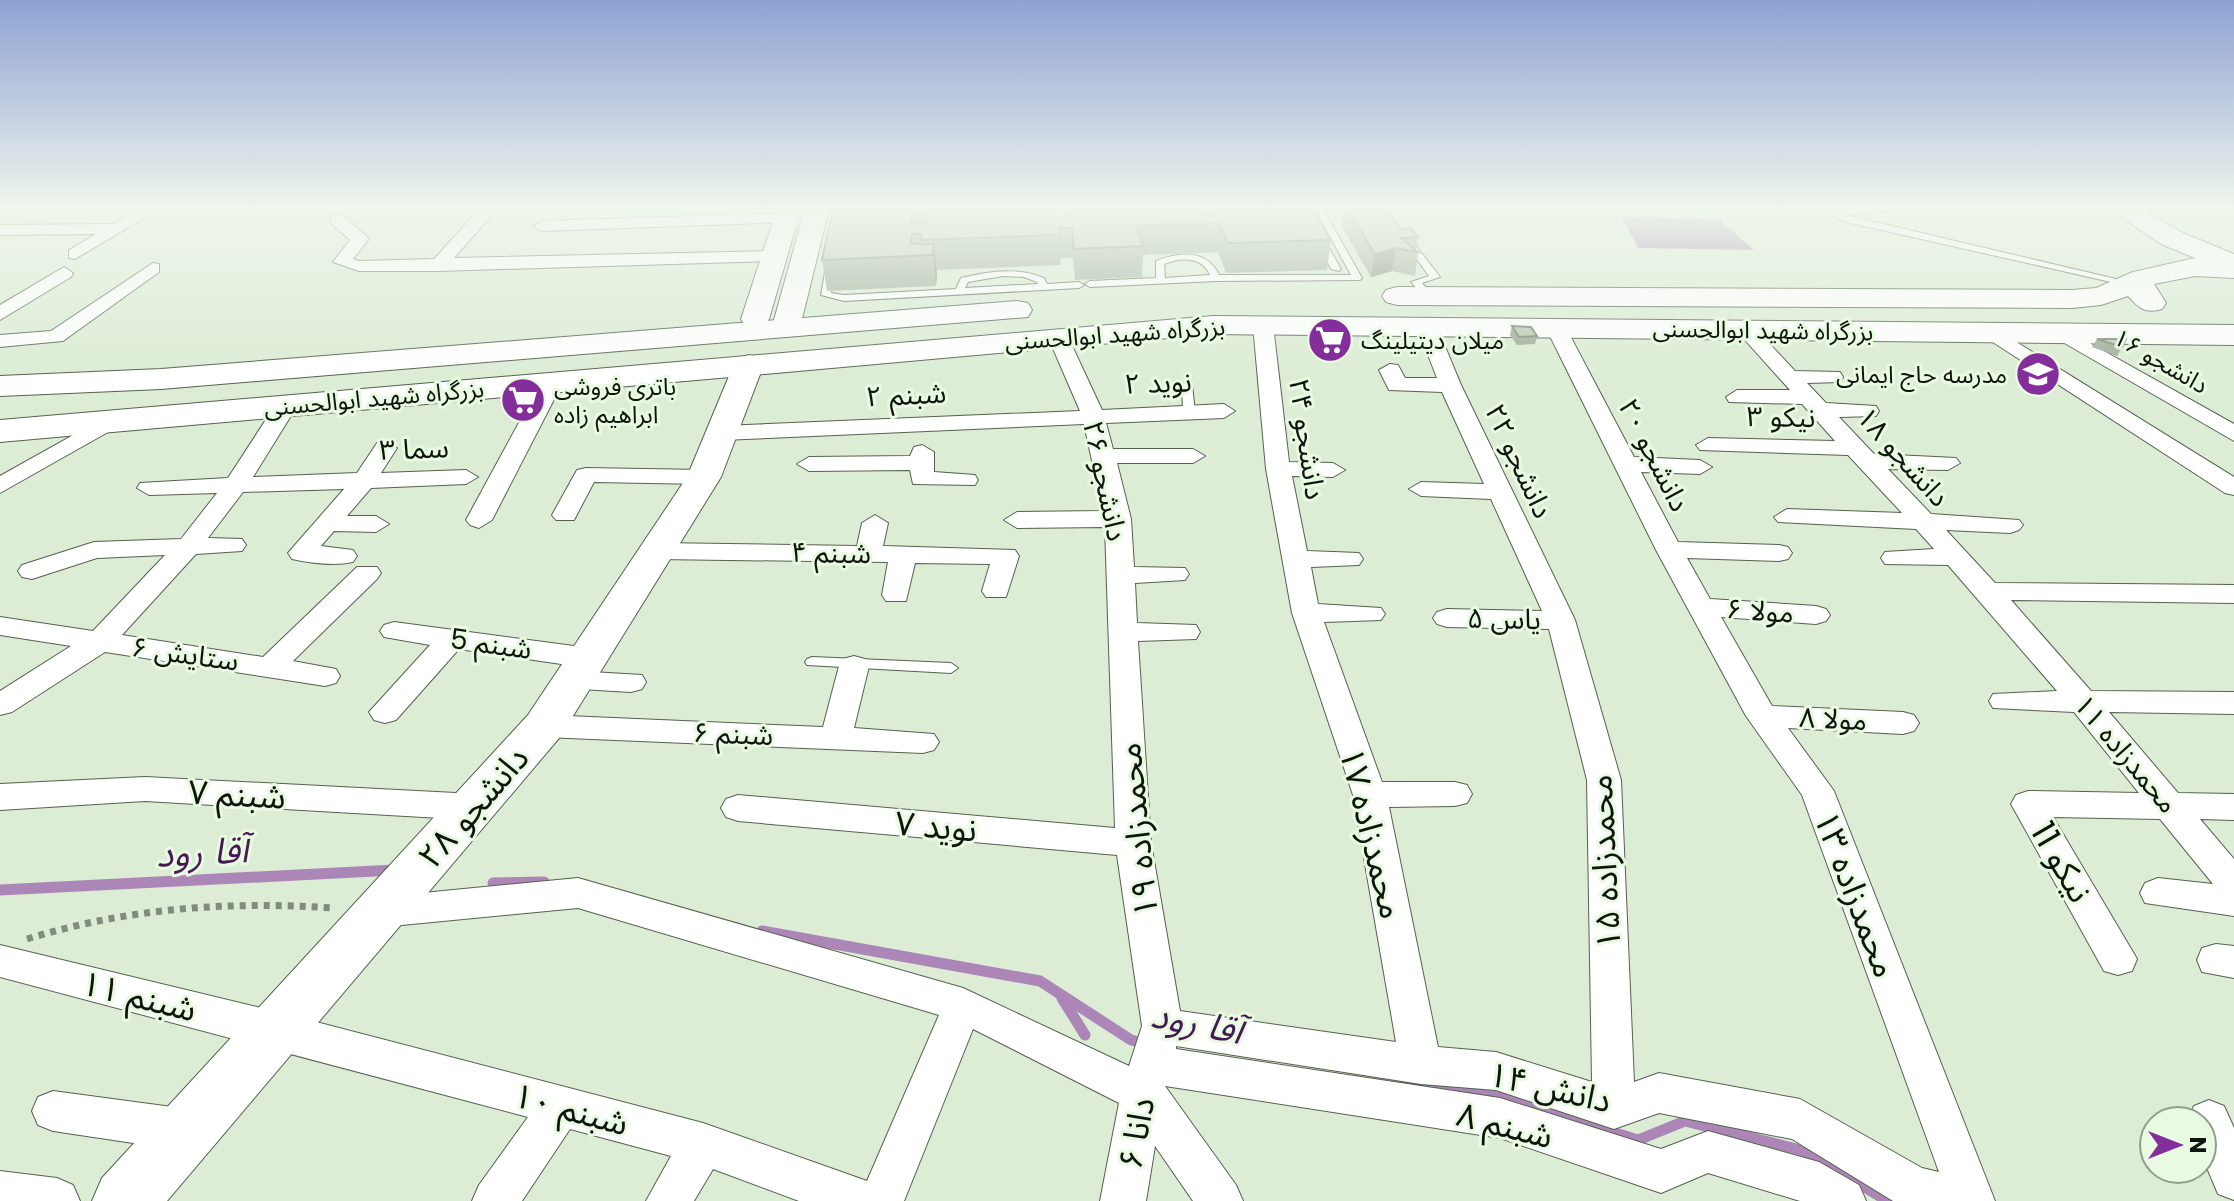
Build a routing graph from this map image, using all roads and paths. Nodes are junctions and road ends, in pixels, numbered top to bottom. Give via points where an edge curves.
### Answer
1 (414, 265) edge
2 (475, 265) edge
3 (634, 265) edge
4 (773, 265) edge
5 (802, 265) edge
6 (1159, 265) edge
7 (1212, 265) edge
8 (1334, 265) edge
9 (1350, 265) edge
10 (1426, 265) edge
11 (2068, 265) edge
12 (2134, 265) edge
13 (437, 266) joint
14 (831, 266) edge
15 (2234, 267) edge
16 (153, 268) dead end
17 (1336, 269) dead end
18 (64, 273) dead end
19 (1216, 278) junction
20 (2131, 279) junction
21 (623, 280) dead end
22 (1161, 281) junction
23 (1090, 284) dead end
24 (1079, 285) dead end
25 (1043, 287) junction
26 (959, 293) junction
27 (2057, 299) junction
28 (1004, 301) junction
29 (1428, 312) junction
30 (0, 314) edge
31 (840, 325) junction
32 (1263, 325) junction
33 (786, 327) junction
34 (1556, 328) junction
35 (1746, 330) junction
36 (1992, 333) junction
37 (2061, 333) junction
38 (2234, 333) edge
39 (1058, 337) junction
40 (745, 339) junction
41 (0, 341) edge
42 (1390, 370) dead end
43 (1789, 377) junction
44 (1832, 377) dead end
45 (552, 382) junction
46 (1187, 385) dead end
47 (1450, 385) junction
48 (0, 386) edge
49 (1737, 397) dead end
50 (1813, 403) junction
51 (286, 406) junction
52 (1224, 411) dead end
53 (1868, 411) dead end
54 (1189, 412) junction
55 (1093, 415) junction
56 (0, 419) edge
57 (109, 422) junction
58 (921, 424) junction
59 (0, 431) edge
60 (722, 433) junction
61 (2234, 434) edge
62 (385, 448) dead end
63 (1860, 455) junction
64 (1105, 456) junction
65 (1193, 456) dead end
66 (922, 463) junction
67 (1948, 463) dead end
68 (809, 464) dead end
69 (1625, 464) junction
70 (1278, 469) junction
71 (1333, 470) dead end
72 (466, 477) dead end
73 (704, 477) junction
74 (966, 480) dead end
75 (364, 481) junction
76 (236, 485) junction
77 (0, 486) edge
78 (149, 488) dead end
79 (2234, 488) edge
80 (1421, 489) dead end
81 (1501, 492) junction
82 (565, 515) dead end
83 (1787, 517) dead end
84 (1118, 519) junction
85 (479, 520) dead end
86 (1017, 520) dead end
87 (327, 523) junction
88 (875, 523) dead end
89 (1923, 523) junction
90 (376, 524) dead end
91 (2010, 525) dead end
92 (233, 545) dead end
93 (188, 547) junction
94 (1669, 550) junction
95 (657, 551) junction
96 (1779, 553) dead end
97 (868, 554) junction
98 (903, 554) junction
99 (1953, 557) junction
100 (1894, 558) dead end
101 (1295, 559) junction
102 (1350, 559) dead end
103 (32, 571) dead end
104 (1175, 574) dead end
105 (1121, 575) junction
106 (996, 591) dead end
107 (1986, 591) junction
108 (2234, 594) edge
109 (896, 595) dead end
110 (1703, 607) junction
111 (1306, 613) junction
112 (1371, 614) dead end
113 (1816, 615) dead end
114 (1447, 618) dead end
115 (1561, 620) junction
116 (2017, 623) joint
117 (0, 626) edge
118 (394, 631) dead end
119 (1122, 632) junction
120 (1186, 632) dead end
121 (452, 639) junction
122 (99, 642) junction
123 (812, 662) dead end
124 (271, 666) junction
125 (854, 666) junction
126 (951, 668) dead end
127 (581, 669) junction
128 (325, 676) dead end
129 (631, 682) dead end
130 (2004, 701) dead end
131 (2083, 702) junction
132 (2234, 703) edge
133 (1, 705) edge
134 (385, 712) dead end
135 (1762, 716) junction
136 (1903, 723) dead end
137 (544, 726) junction
138 (836, 738) junction
139 (923, 742) dead end
140 (1455, 794) dead end
141 (1370, 795) junction
142 (0, 797) edge
143 (475, 807) junction
144 (2170, 807) junction
145 (2234, 807) edge
146 (738, 808) dead end
147 (1133, 843) junction
148 (2234, 884) edge
149 (2158, 893) dead end
150 (2234, 901) edge
151 (381, 912) junction
152 (7, 952) edge
153 (2118, 959) dead end
154 (963, 1005) junction
155 (278, 1030) junction
156 (1152, 1062) junction
157 (1421, 1065) junction
158 (560, 1107) junction
159 (1614, 1109) junction
160 (53, 1111) dead end
161 (190, 1131) junction
162 (2218, 1142) edge
163 (703, 1144) junction
164 (2234, 1178) edge
165 (0, 1194) edge
166 (57, 1201) edge
167 (125, 1201) edge
168 (495, 1201) edge
169 (669, 1201) edge
170 (860, 1201) edge
171 (881, 1201) edge
172 (1123, 1201) edge
173 (1220, 1201) edge
174 (1843, 1201) edge
175 (1964, 1201) edge
176 (1972, 1201) edge

1 - 13 street
2 - 13 street
3 - 21 street
4 - 40 street, دانشجو ۲۸
5 - 33 street
6 - 22 lane
7 - 19 lane
8 - 17 lane
9 - 19 lane via 1357,278
10 - 29 lane via 1435,277 1416,282
11 - 20 lane
12 - 20 main road
14 - 26 lane via 826,295 868,299
15 - 20 main road, بزرگراه شهید ابوالحسنی via 2195,267
16 - 41 street via 56,337
18 - 30 street
19 - 22 lane
20 - 27 main road, بزرگراه شهید ابوالحسنی via 2101,296
20 - 38 main road via 2157,306
22 - 23 lane
24 - 25 lane
25 - 26 lane via 1034,276 996,275 964,280
25 - 28 lane
26 - 28 lane
27 - 29 main road, بزرگراه شهید ابوالحسنی
27 - 37 main road via 2115,305 2146,320 2143,327
28 - 29 main road, بزرگراه شهید ابوالحسنی via 1197,296
28 - 31 main road, بزرگراه شهید ابوالحسنی
29 - 32 main road, بزرگراه شهید ابوالحسنی
29 - 34 main road, بزرگراه شهید ابوالحسنی
29 - 47 street, دانشجو ۲۲
31 - 33 street
31 - 40 main road, بزرگراه شهید ابوالحسنی
32 - 39 main road, بزرگراه شهید ابوالحسنی
32 - 70 street, دانشجو ۲۴
33 - 40 street
34 - 35 main road, بزرگراه شهید ابوالحسنی
34 - 69 street, دانشجو ۲۰
35 - 36 main road, بزرگراه شهید ابوالحسنی
35 - 43 street, دانشجو ۱۸
36 - 37 main road, بزرگراه شهید ابوالحسنی
36 - 79 street
37 - 38 main road, بزرگراه شهید ابوالحسنی
37 - 61 street, دانشجو ۱۶
39 - 40 main road, بزرگراه شهید ابوالحسنی
39 - 55 street, دانشجو ۲۶
40 - 45 main road, بزرگراه شهید ابوالحسنی
40 - 48 main road, بزرگراه شهید ابوالحسنی
40 - 60 street, دانشجو ۲۸
42 - 47 street via 1397,385
43 - 44 street
43 - 50 street, دانشجو ۱۸
45 - 51 main road, بزرگراه شهید ابوالحسنی
45 - 85 street
46 - 54 lane
47 - 81 street, دانشجو ۲۲
49 - 50 street
50 - 53 street
50 - 63 street, دانشجو ۱۸
51 - 57 main road, بزرگراه شهید ابوالحسنی
51 - 76 street
52 - 54 street, نوید ۲
54 - 55 street, نوید ۲
55 - 58 street, شبنم ۲
55 - 64 street, دانشجو ۲۶
56 - 57 main road via 83,413
57 - 59 main road, بزرگراه شهید ابوالحسنی
57 - 77 street
58 - 60 street, شبنم ۲
58 - 66 street
60 - 73 street, دانشجو ۲۸
62 - 75 street
63 - 67 street, نیکو ۳
63 - 69 street, نیکو ۳ via 1704,456
63 - 89 street, دانشجو ۱۸
64 - 65 street
64 - 84 street, دانشجو ۲۶
66 - 68 street
66 - 74 street via 922,479
69 - 94 street, دانشجو ۲۰
70 - 71 street
70 - 101 street, دانشجو ۲۴
72 - 75 street, سما ۳
73 - 82 street via 586,475
73 - 95 street, دانشجو ۲۸
75 - 76 street, سما ۳
75 - 87 street
76 - 78 street, سما ۳
76 - 93 street
80 - 81 street
81 - 115 street, دانشجو ۲۲
83 - 89 street
84 - 86 street
84 - 105 street, دانشجو ۲۶
87 - 90 street
87 - 124 street via 301,553 356,565
88 - 97 street
89 - 91 street
89 - 99 street, دانشجو ۱۸
92 - 93 street
93 - 103 street via 94,550
93 - 122 street
94 - 96 street
94 - 110 street, دانشجو ۲۰
95 - 97 street, شبنم ۴
95 - 127 street, دانشجو ۲۸
97 - 98 street, شبنم ۴
98 - 106 street, شبنم ۴ via 1006,556
98 - 109 street
99 - 100 street
99 - 107 street, دانشجو ۱۸
101 - 102 street
101 - 111 street, محمدزاده ۱۷
104 - 105 street
105 - 119 street, دانشجو ۲۶
107 - 108 street
107 - 116 street, دانشجو ۱۸
110 - 113 street, مولا ۶
110 - 135 street, محمدزاده ۱۳
111 - 112 street
111 - 141 street, محمدزاده ۱۷
114 - 115 street, یاس ۵
115 - 159 street, محمدزاده ۱۵ via 1604,780
116 - 131 street, محمدزاده ۱۱
117 - 122 street, ستایش ۶
118 - 121 street, شبنم 5
119 - 120 street
119 - 147 street, محمدزاده ۱۹
121 - 127 street, شبنم 5
121 - 134 street
122 - 124 street, ستایش ۶
122 - 133 street
123 - 125 lane
124 - 128 street, ستایش ۶
125 - 126 lane
125 - 138 street
127 - 129 street, شبنم 5
127 - 137 street, دانشجو ۲۸
130 - 131 street
131 - 132 street
131 - 144 street, محمدزاده ۱۱
135 - 136 street, مولا ۸
135 - 176 street, محمدزاده ۱۳ via 1817,791
137 - 138 street, شبنم ۶
137 - 143 street, دانشجو ۲۸
138 - 139 street, شبنم ۶
140 - 141 street
141 - 157 street, محمدزاده ۱۷
142 - 143 street, شبنم ۷ via 145,789
143 - 151 street, دانشجو ۲۸
144 - 145 street
144 - 148 street, محمدزاده ۱۱
144 - 153 street, نیکو 11 via 2028,804
146 - 147 street, نوید ۷
147 - 156 street, محمدزاده ۱۹
149 - 150 street
151 - 152 path via 254,902 174,908 72,924
151 - 154 street via 578,893
151 - 155 street, دانشجو ۲۸
152 - 155 street, شبنم ۱۱
154 - 156 street
154 - 171 street
155 - 158 street, شبنم ۱۰
155 - 161 street, دانشجو ۲۸
156 - 157 street, دانش ۱۴
156 - 172 street, دانا ۶
156 - 173 street
156 - 174 street, شبنم ۸ via 1500,1118 1661,1171 1708,1152 1803,1178
157 - 159 street, دانش ۱۴ via 1496,1071
158 - 163 street, شبنم ۱۰
158 - 168 street
159 - 175 street, دانش ۱۴ via 1659,1093 1800,1120 1914,1188
160 - 161 street
161 - 167 street, دانشجو ۲۸
162 - 164 street
163 - 169 street
163 - 170 street, شبنم ۱۰
165 - 166 street

